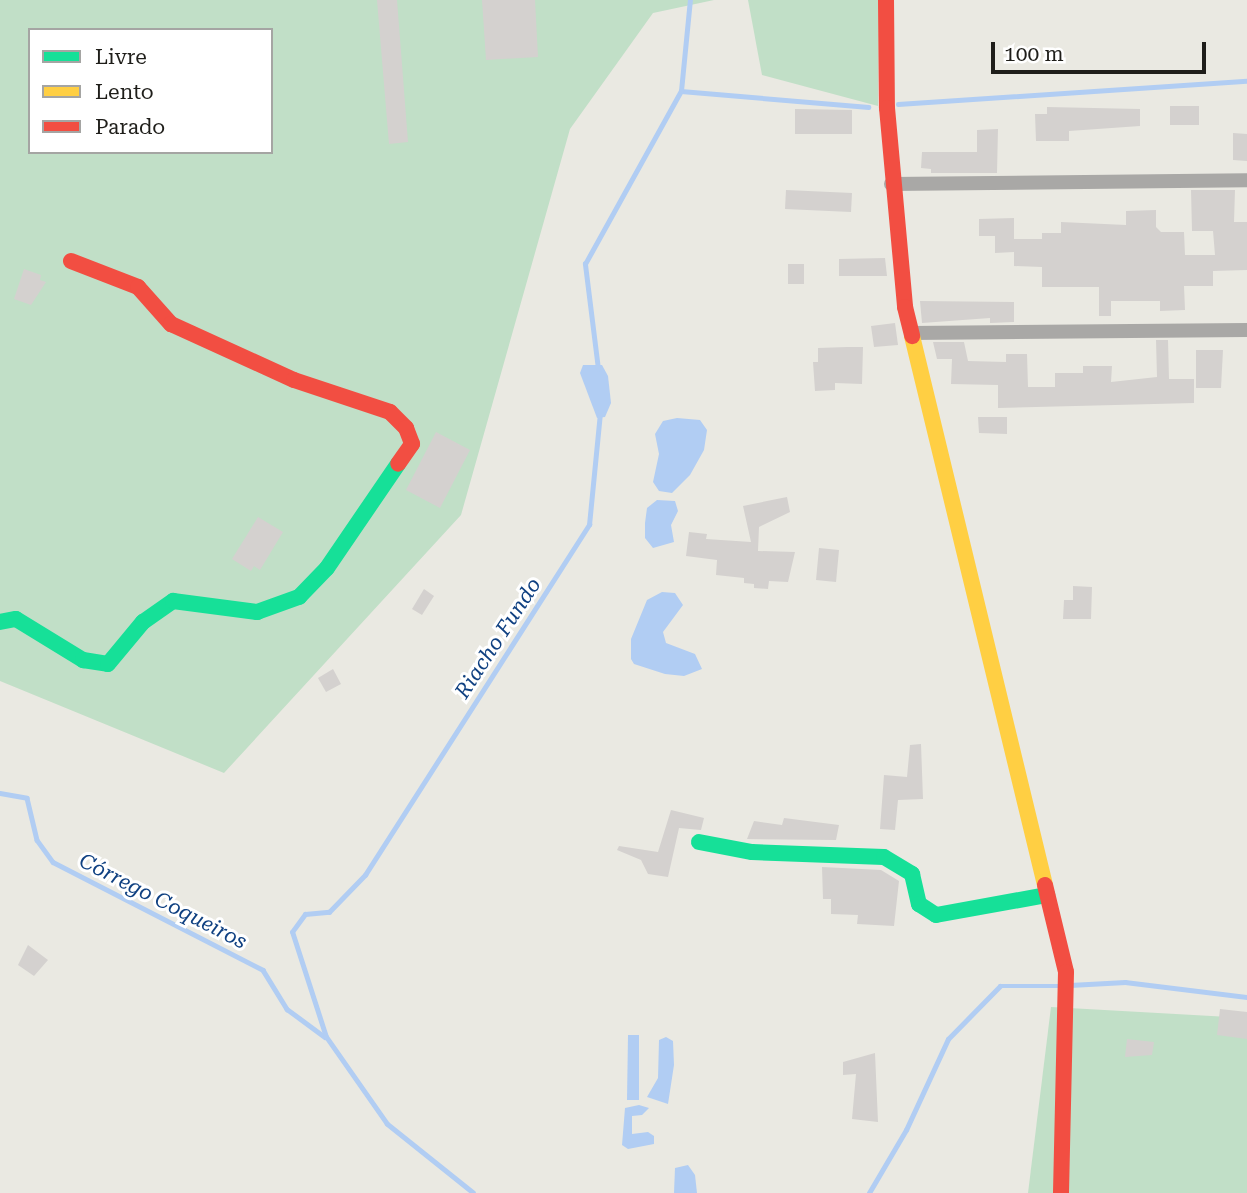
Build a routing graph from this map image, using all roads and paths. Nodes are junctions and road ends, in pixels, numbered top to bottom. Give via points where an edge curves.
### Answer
1 (886, 0) edge
2 (1247, 180) edge
3 (891, 184) junction
4 (71, 261) dead end
5 (1247, 330) edge
6 (911, 333) junction
7 (0, 622) edge
8 (699, 842) dead end
9 (1047, 895) junction
10 (1061, 1193) edge

1 - 3 street
2 - 3 street
3 - 6 street
4 - 7 street via 138,287 172,324 294,380 390,412 406,428 412,444 327,568 299,597 257,612 173,601 161,607 108,664 83,660 16,619
5 - 6 street
6 - 9 street
8 - 9 street via 752,852 884,857 912,874 919,904 936,915
9 - 10 street via 1066,972

